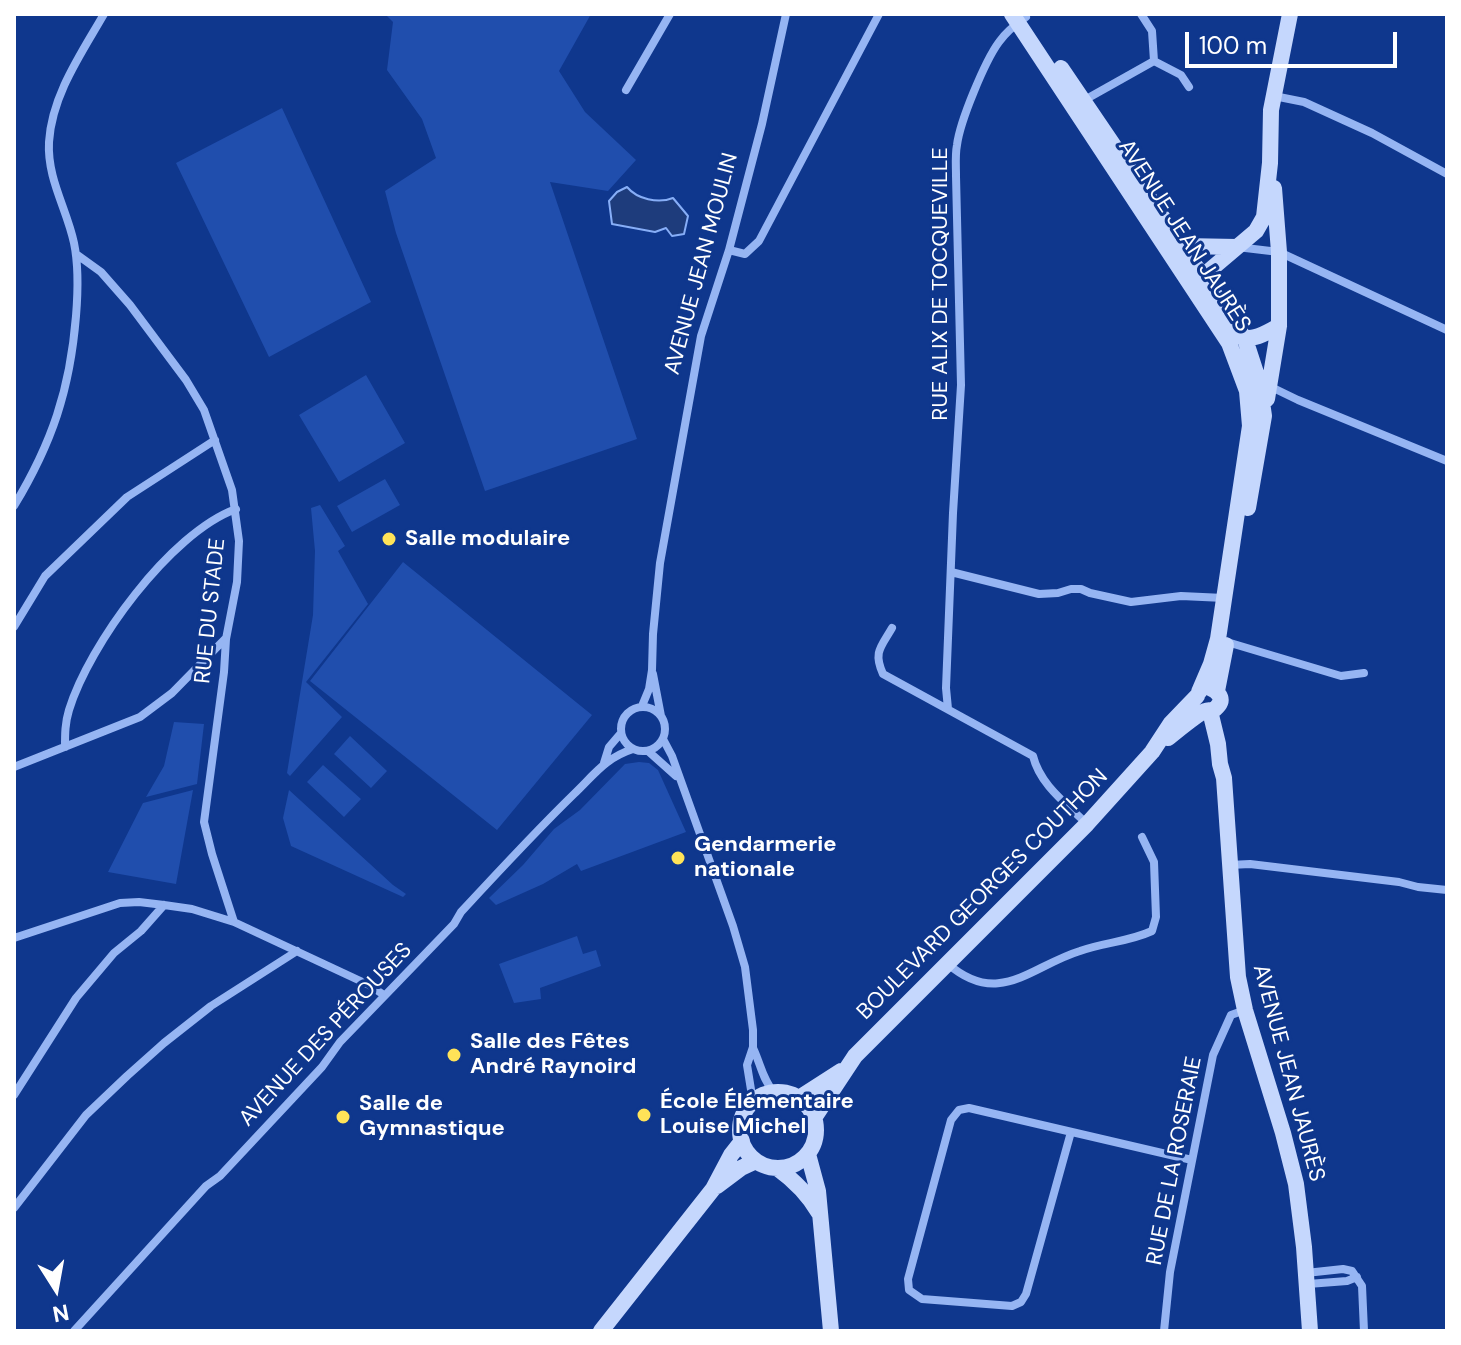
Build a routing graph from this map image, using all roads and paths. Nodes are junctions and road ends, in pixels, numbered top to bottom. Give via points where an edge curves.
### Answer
1 (104, 14) edge
2 (670, 14) edge
3 (786, 14) edge
4 (879, 14) edge
5 (1141, 14) edge
6 (1290, 14) edge
7 (1020, 17) edge
8 (1154, 61) junction
9 (1189, 87) dead end
10 (626, 90) dead end
11 (1273, 96) junction
12 (1079, 104) junction
13 (1270, 163) junction
14 (1447, 174) edge
15 (1183, 246) junction
16 (1237, 247) junction
17 (729, 250) junction
18 (1279, 252) junction
19 (76, 254) junction
20 (1204, 278) junction
21 (1198, 296) junction
22 (1279, 326) junction
23 (1447, 330) edge
24 (1237, 341) junction
25 (1259, 386) junction
26 (215, 440) junction
27 (1447, 461) edge
28 (14, 506) edge
29 (236, 509) junction
30 (951, 572) junction
31 (1228, 598) junction
32 (14, 627) edge
33 (892, 628) dead end
34 (226, 639) junction
35 (1222, 640) junction
36 (652, 670) junction
37 (1364, 673) dead end
38 (1208, 701) junction
39 (642, 706) junction
40 (948, 709) junction
41 (661, 716) junction
42 (1175, 732) junction
43 (621, 733) junction
44 (663, 739) junction
45 (1218, 744) junction
46 (65, 747) junction
47 (633, 749) junction
48 (648, 751) junction
49 (1152, 752) junction
50 (604, 763) junction
51 (14, 767) edge
52 (1224, 778) junction
53 (679, 779) junction
54 (1087, 824) junction
55 (1142, 837) dead end
56 (1230, 865) junction
57 (1447, 890) edge
58 (164, 905) junction
59 (234, 922) junction
60 (14, 938) edge
61 (297, 951) junction
62 (948, 964) junction
63 (384, 995) junction
64 (1245, 1010) junction
65 (753, 1047) junction
66 (846, 1067) junction
67 (774, 1093) junction
68 (14, 1095) edge
69 (799, 1098) junction
70 (753, 1102) junction
71 (814, 1118) junction
72 (1071, 1132) junction
73 (742, 1141) junction
74 (808, 1154) junction
75 (1192, 1160) junction
76 (756, 1161) junction
77 (777, 1168) junction
78 (713, 1189) junction
79 (14, 1208) edge
80 (820, 1216) junction
81 (1307, 1278) junction
82 (74, 1331) edge
83 (601, 1331) edge
84 (831, 1331) edge
85 (1164, 1331) edge
86 (1310, 1331) edge
87 (1364, 1331) edge

1 - 19 street via 62,91 49,143 54,185
2 - 10 street
3 - 17 street, AVENUE JEAN MOULIN
4 - 17 street via 759,241 745,254
5 - 8 street via 1152,31
6 - 11 main road
7 - 12 main road, AVENUE JEAN JAURÈS
7 - 30 street, RUE ALIX DE TOCQUEVILLE via 987,62 957,144 961,385
8 - 9 street via 1181,75
8 - 12 street
11 - 13 main road
11 - 14 street via 1304,102
12 - 15 main road, AVENUE JEAN JAURÈS
12 - 21 main road, AVENUE JEAN JAURÈS
13 - 16 main road via 1264,217
13 - 18 main road
15 - 16 main road
15 - 20 main road, AVENUE JEAN JAURÈS
16 - 18 street
16 - 20 main road
17 - 36 street, AVENUE JEAN MOULIN via 701,336 660,563
18 - 22 main road
18 - 23 street
19 - 26 street, RUE DU STADE via 101,272 177,367 204,410
19 - 28 street via 78,294 69,377 48,441
20 - 21 main road
20 - 24 main road, AVENUE JEAN JAURÈS
21 - 24 main road, AVENUE JEAN JAURÈS
22 - 24 main road
22 - 25 main road
24 - 25 main road, AVENUE JEAN JAURÈS
25 - 27 street
25 - 31 main road, AVENUE JEAN JAURÈS
25 - 31 main road, AVENUE JEAN JAURÈS via 1264,416
26 - 29 street, RUE DU STADE
26 - 32 street via 127,497 45,576
29 - 34 street, RUE DU STADE via 237,582
29 - 46 street via 219,515 183,544 120,614 99,645 69,710
30 - 31 street via 1039,594 1081,589 1131,602
30 - 40 street, RUE ALIX DE TOCQUEVILLE
31 - 35 main road, AVENUE JEAN JAURÈS
33 - 40 street via 877,654 883,674
34 - 46 street via 140,717
34 - 59 street, RUE DU STADE via 204,822
35 - 37 street via 1341,676
35 - 38 main road, AVENUE JEAN JAURÈS
36 - 39 street, AVENUE JEAN MOULIN
36 - 41 street, AVENUE JEAN MOULIN
38 - 42 main road, BOULEVARD GEORGES COUTHON
38 - 45 main road, AVENUE JEAN JAURÈS
38 - 49 main road, BOULEVARD GEORGES COUTHON via 1171,723
38 - 52 main road, AVENUE JEAN JAURÈS via 1224,724
39 - 41 street
39 - 43 street via 623,718
40 - 54 street via 1033,756 1053,792
41 - 44 street
42 - 45 main road via 1204,733
42 - 49 main road, BOULEVARD GEORGES COUTHON
43 - 47 street
43 - 50 street, AVENUE DES PÉROUSES
44 - 48 street
44 - 53 street
45 - 52 main road, AVENUE JEAN JAURÈS
46 - 51 street
47 - 48 street
47 - 50 street, AVENUE DES PÉROUSES
48 - 53 street
49 - 54 main road, BOULEVARD GEORGES COUTHON
50 - 63 street, AVENUE DES PÉROUSES
52 - 56 main road, AVENUE JEAN JAURÈS
53 - 65 street via 740,949
54 - 62 main road, BOULEVARD GEORGES COUTHON
55 - 62 street via 1154,862 1152,931 1076,952 1014,981 991,984 965,977
56 - 57 street
56 - 64 main road, AVENUE JEAN JAURÈS
58 - 59 street
58 - 60 street via 120,903
58 - 68 street via 76,998
59 - 61 street
61 - 63 street
61 - 79 street via 211,1006 127,1076 86,1115
62 - 66 main road, BOULEVARD GEORGES COUTHON
63 - 82 street, AVENUE DES PÉROUSES
64 - 75 street, RUE DE LA ROSERAIE via 1231,1015 1213,1055
64 - 81 main road, AVENUE JEAN JAURÈS via 1296,1184
65 - 67 street via 763,1079
65 - 70 street via 747,1065
66 - 69 main road, BOULEVARD GEORGES COUTHON
66 - 71 main road, BOULEVARD GEORGES COUTHON
67 - 69 main road
67 - 70 main road
69 - 71 main road
70 - 73 main road via 742,1120
71 - 74 main road via 814,1143
72 - 72 street via 959,1110 951,1120 909,1290 922,1299 1012,1306 1021,1302
72 - 75 street
73 - 76 main road
73 - 78 main road
74 - 77 main road
74 - 80 main road
75 - 85 street, RUE DE LA ROSERAIE
76 - 77 main road
76 - 78 main road
77 - 80 main road via 810,1197
78 - 83 main road
80 - 84 main road
81 - 86 main road, AVENUE JEAN JAURÈS
81 - 87 street via 1357,1277

